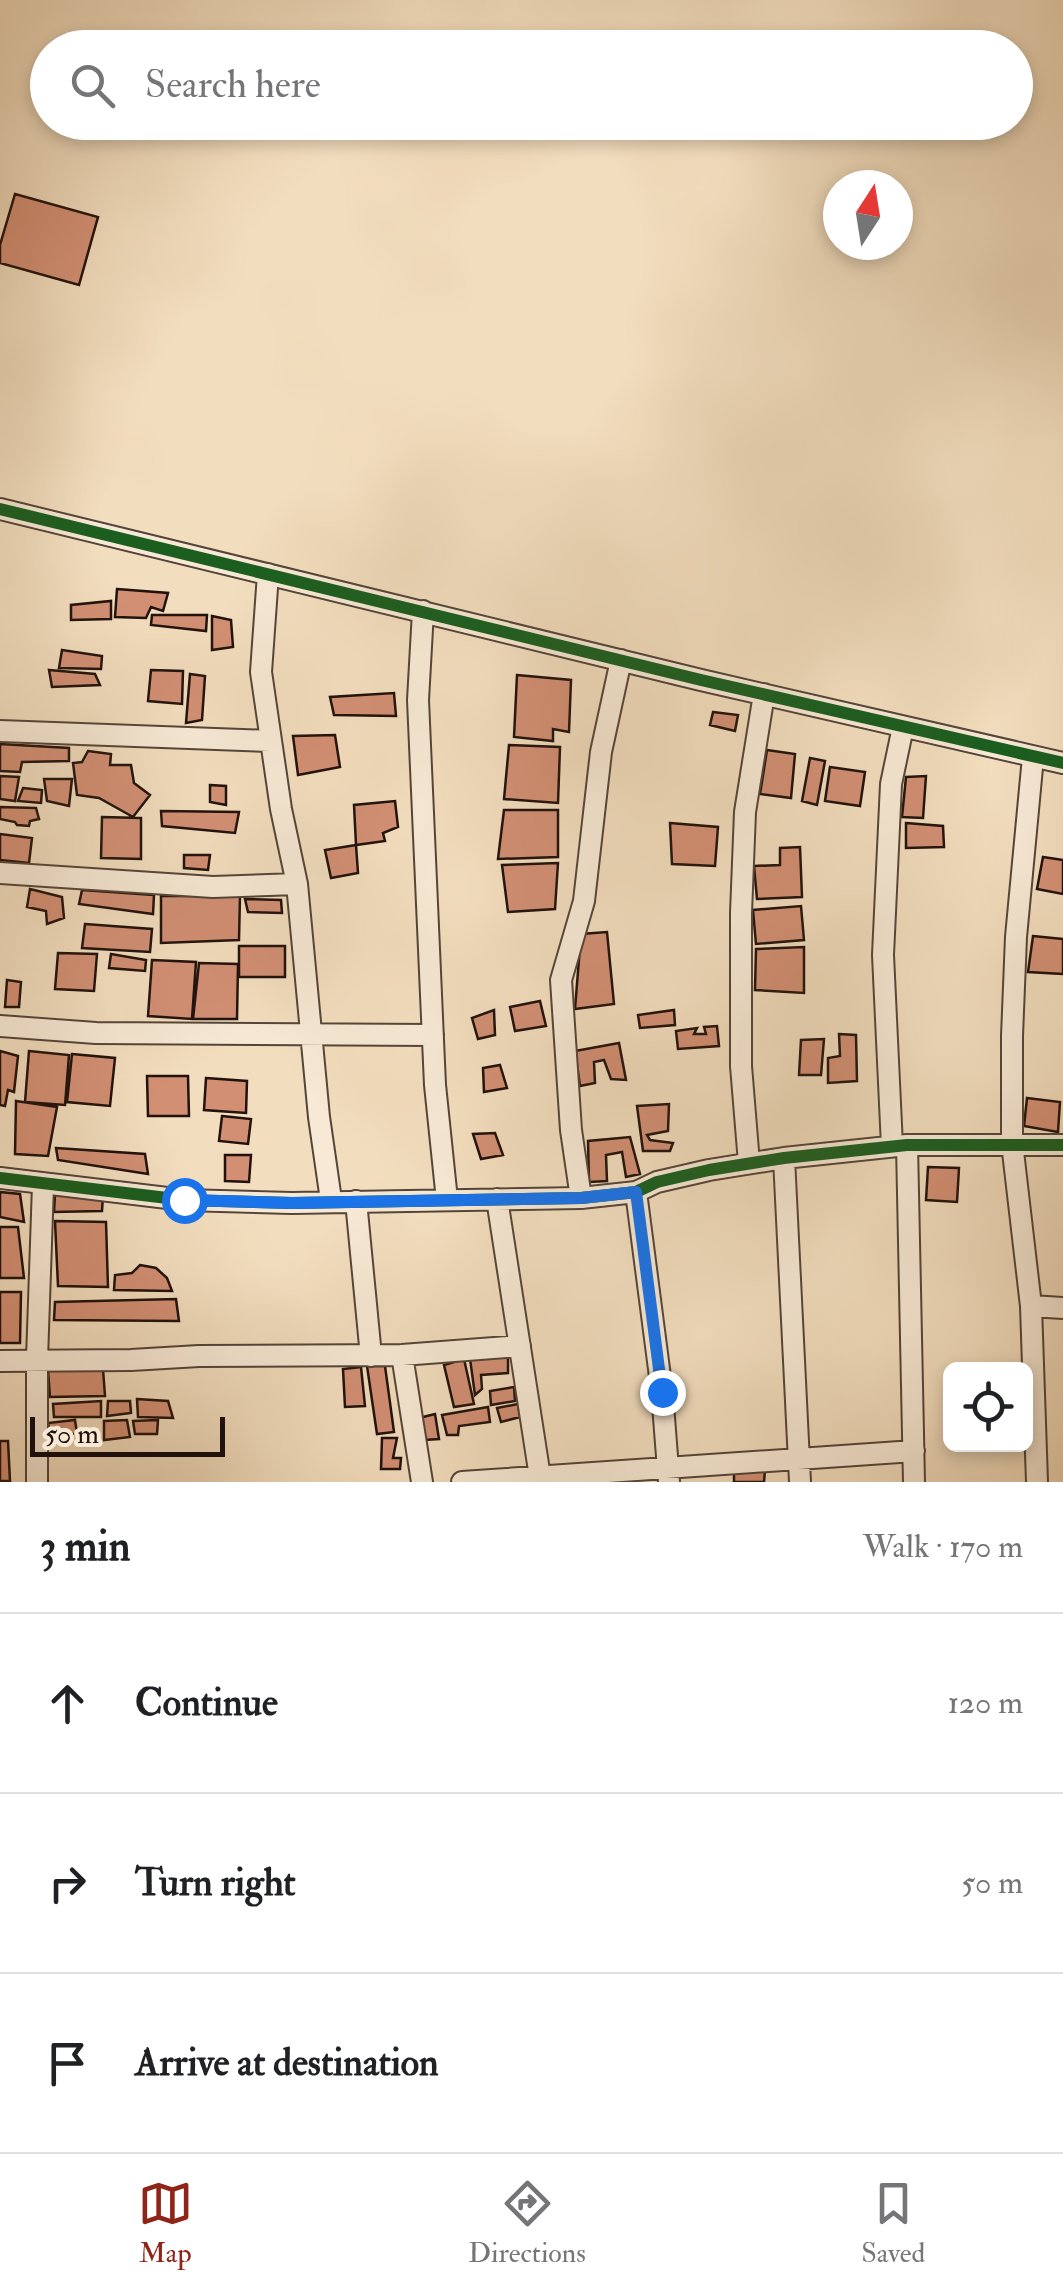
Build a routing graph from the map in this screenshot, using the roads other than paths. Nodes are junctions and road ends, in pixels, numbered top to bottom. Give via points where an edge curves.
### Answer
1 (0, 509) edge
2 (268, 574) junction
3 (423, 611) junction
4 (621, 660) junction
5 (764, 694) junction
6 (903, 726) junction
7 (0, 731) edge
8 (271, 741) junction
9 (1033, 756) junction
10 (1063, 763) edge
11 (0, 873) edge
12 (296, 884) junction
13 (0, 1026) edge
14 (312, 1034) junction
15 (433, 1035) junction
16 (1012, 1144) junction
17 (1063, 1144) edge
18 (900, 1146) junction
19 (784, 1158) junction
20 (749, 1164) junction
21 (0, 1178) edge
22 (44, 1185) junction
23 (636, 1192) junction
24 (581, 1198) junction
25 (497, 1199) junction
26 (330, 1200) junction
27 (447, 1200) junction
28 (356, 1202) junction
29 (1031, 1306) junction
30 (1063, 1308) edge
31 (520, 1346) junction
32 (402, 1355) junction
33 (372, 1356) junction
34 (37, 1359) junction
35 (0, 1361) edge
36 (914, 1451) junction
37 (800, 1459) junction
38 (668, 1475) edge
39 (533, 1479) edge
40 (37, 1482) edge
41 (422, 1482) edge
42 (462, 1482) edge
43 (800, 1482) edge
44 (914, 1482) edge
45 (1036, 1482) edge

1 - 2 street
2 - 3 street
2 - 8 street via 261,672
3 - 4 street
3 - 15 street via 418,700
4 - 5 street
4 - 24 street via 601,752 584,900 561,980
5 - 6 street
5 - 20 street via 744,812 740,912
6 - 9 street
6 - 18 street via 891,784 883,955
7 - 8 street
8 - 12 street
9 - 10 street
9 - 16 street via 1013,986
11 - 12 street via 213,887
12 - 14 street
13 - 14 street
14 - 15 street
14 - 26 street
15 - 27 street
16 - 17 street
16 - 18 street
16 - 29 street
18 - 19 street
18 - 36 street
19 - 20 street
19 - 37 street
20 - 23 street
21 - 22 street
22 - 26 street via 184,1200
22 - 34 street
23 - 24 street
23 - 38 street
24 - 25 street
25 - 27 street
25 - 31 street
26 - 28 street
27 - 28 street
28 - 33 street
29 - 30 street
29 - 45 street
31 - 32 street
31 - 39 street
32 - 33 street
32 - 41 street
33 - 34 street
34 - 35 street
34 - 40 street
36 - 37 street
36 - 44 street
37 - 38 street
37 - 43 street
38 - 39 street
39 - 42 street

